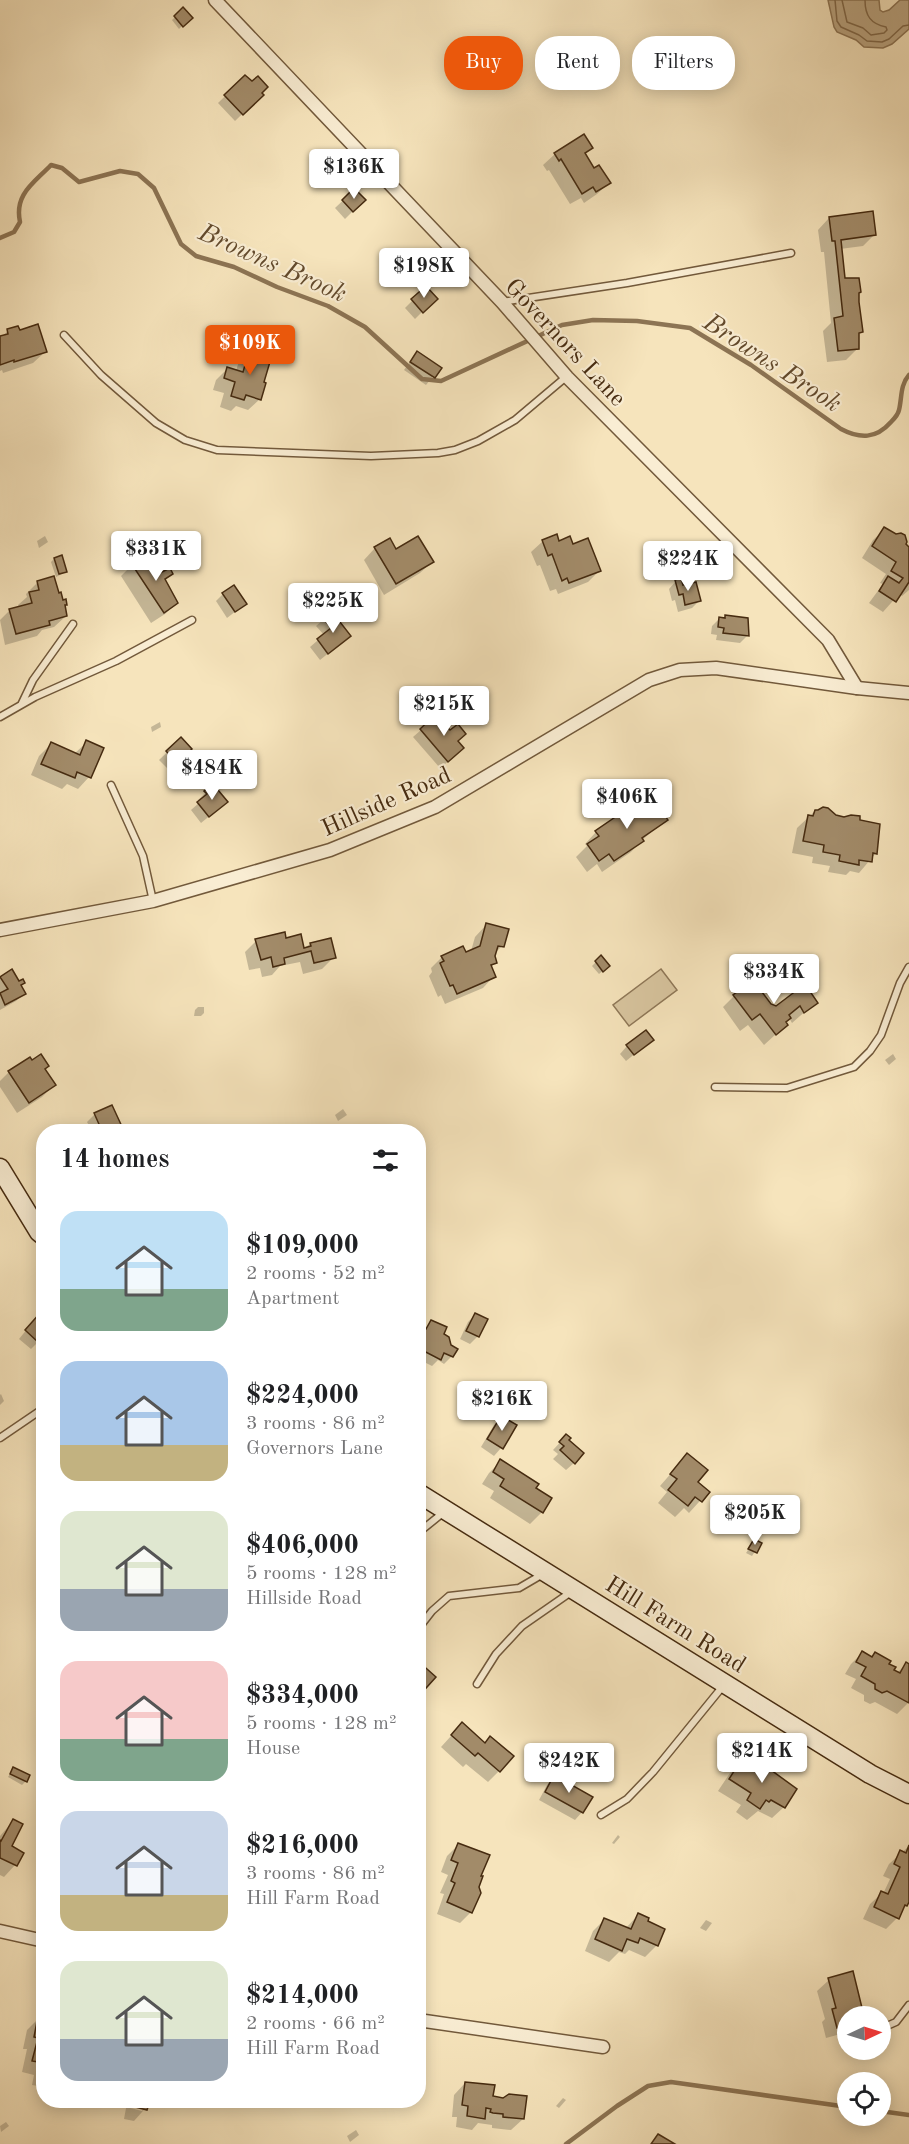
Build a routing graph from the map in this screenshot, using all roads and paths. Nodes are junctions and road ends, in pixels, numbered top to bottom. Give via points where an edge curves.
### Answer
1 (215, 0) edge
2 (791, 253) dead end
3 (502, 302) junction
4 (64, 335) dead end
5 (567, 377) junction
6 (192, 620) dead end
7 (73, 624) dead end
8 (857, 688) junction
9 (909, 693) edge
10 (22, 704) junction
11 (0, 717) edge
12 (111, 785) dead end
13 (153, 901) junction
14 (0, 930) edge
15 (909, 967) edge
16 (715, 1087) dead end
17 (0, 1168) edge
18 (36, 1227) edge
19 (36, 1413) edge
20 (0, 1438) edge
21 (426, 1498) edge
22 (446, 1510) junction
23 (426, 1526) edge
24 (546, 1572) junction
25 (574, 1590) junction
26 (426, 1619) edge
27 (725, 1683) junction
28 (477, 1684) dead end
29 (909, 1794) edge
30 (601, 1815) dead end
31 (0, 1931) edge
32 (36, 1939) edge
33 (909, 2005) edge
34 (426, 2021) edge
35 (891, 2024) edge
36 (603, 2047) dead end

1 - 3 street, Governors Lane
2 - 3 lane
3 - 5 street, Governors Lane
4 - 5 lane via 101,375 156,423 185,440 217,450 371,456 455,450 515,420
5 - 8 street, Governors Lane via 828,640
6 - 10 lane via 116,661
7 - 10 lane via 33,680
8 - 9 street, Hillside Road
8 - 13 street, Hillside Road via 716,669 680,670 649,680 435,807 330,850
10 - 11 lane
12 - 13 lane via 144,856
13 - 14 street, Hillside Road
15 - 16 lane via 881,1035 854,1067 788,1088
17 - 18 main road
19 - 20 lane
21 - 22 main road, Hill Farm Road
22 - 23 lane
22 - 24 main road, Hill Farm Road
24 - 25 main road, Hill Farm Road
24 - 26 lane via 519,1588 449,1596
25 - 27 main road, Hill Farm Road
25 - 28 lane via 522,1626 496,1654
27 - 29 main road, Hill Farm Road via 870,1774
27 - 30 lane via 653,1772 627,1799
31 - 32 street
33 - 35 lane
34 - 36 street

